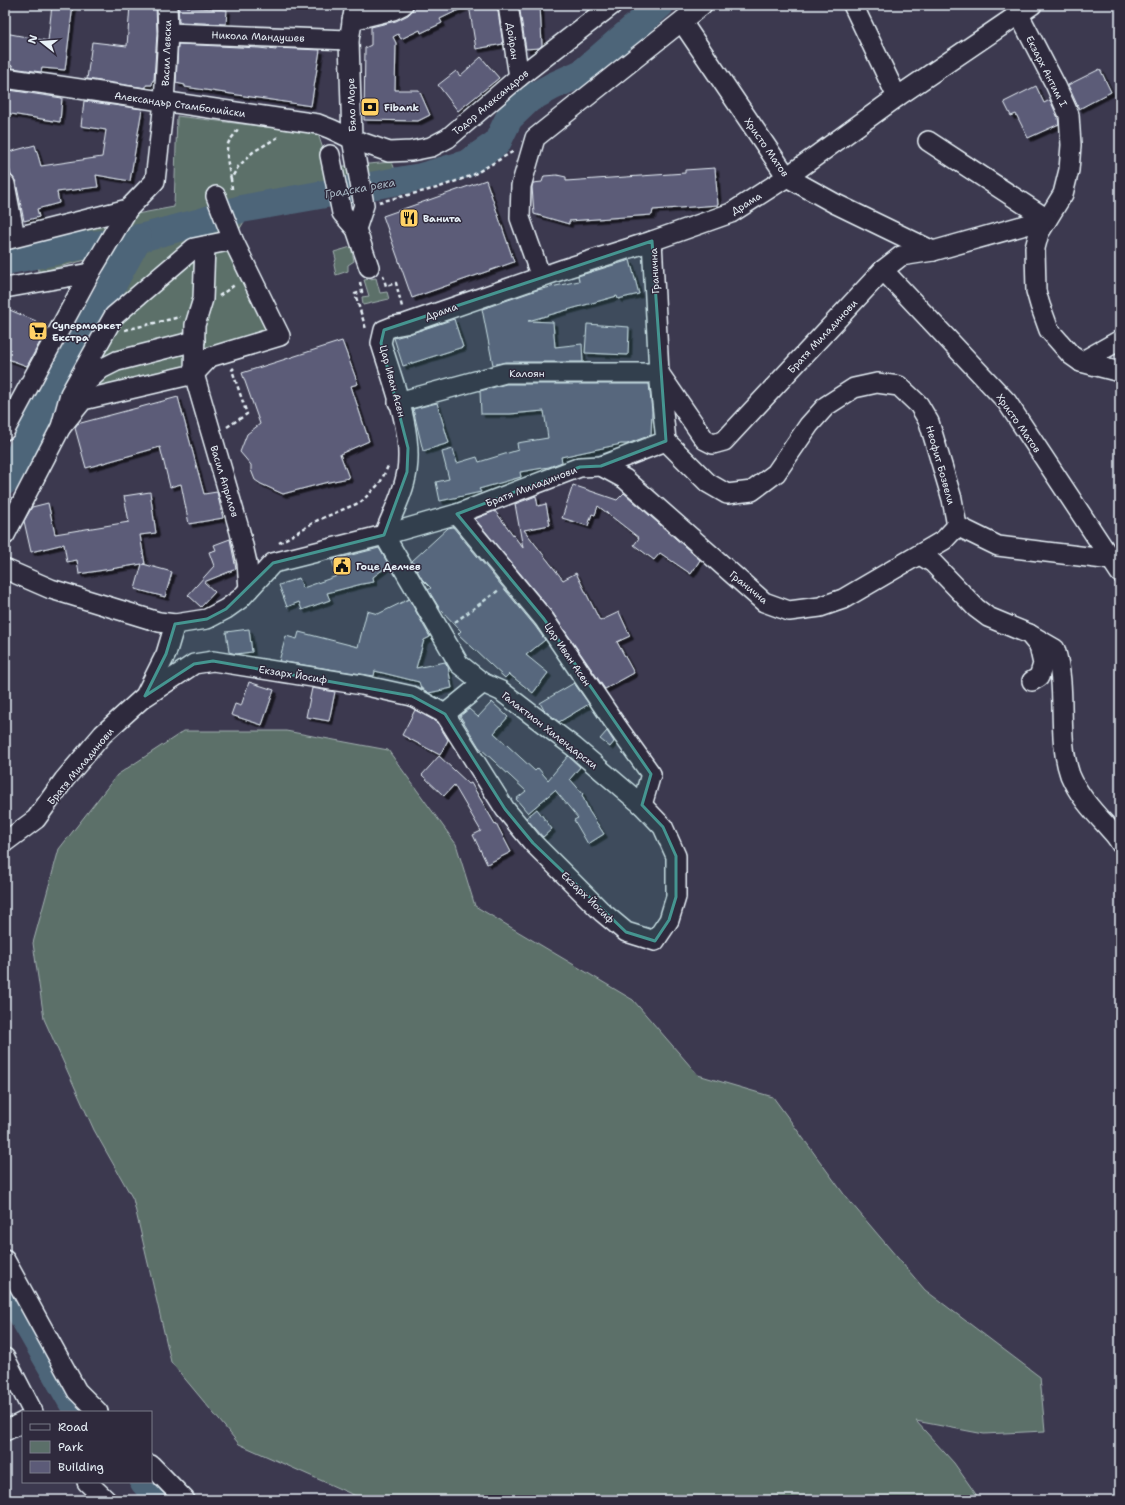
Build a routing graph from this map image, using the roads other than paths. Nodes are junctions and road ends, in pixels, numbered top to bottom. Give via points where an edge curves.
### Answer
1 (167, 5) edge
2 (403, 5) edge
3 (508, 5) edge
4 (612, 5) edge
5 (702, 5) edge
6 (853, 5) edge
7 (1022, 8) edge
8 (354, 12) edge
9 (682, 22) junction
10 (168, 33) junction
11 (349, 40) junction
12 (519, 77) junction
13 (5, 78) edge
14 (897, 97) junction
15 (164, 102) junction
16 (352, 139) junction
17 (928, 141) dead end
18 (332, 161) dead end
19 (787, 177) junction
20 (5, 184) edge
21 (216, 196) road end
22 (128, 209) junction
23 (1047, 219) junction
24 (356, 229) junction
25 (10, 238) edge
26 (233, 240) junction
27 (652, 241) junction
28 (205, 246) junction
29 (933, 251) junction
30 (369, 267) road end
31 (883, 270) junction
32 (90, 273) junction
33 (541, 277) junction
34 (5, 288) edge
35 (400, 325) joint
36 (1120, 340) edge
37 (195, 341) junction
38 (1081, 362) junction
39 (1120, 372) edge
40 (659, 373) junction
41 (194, 374) junction
42 (398, 402) junction
43 (61, 426) junction
44 (5, 430) edge
45 (666, 441) junction
46 (601, 466) junction
47 (457, 514) junction
48 (957, 526) junction
49 (5, 535) edge
50 (384, 535) junction
51 (920, 554) junction
52 (1116, 566) edge
53 (5, 569) edge
54 (249, 589) junction
55 (175, 624) junction
56 (1029, 634) junction
57 (1032, 681) dead end
58 (483, 683) junction
59 (145, 696) junction
60 (445, 714) junction
61 (642, 805) junction
62 (5, 842) edge
63 (1120, 843) edge
64 (5, 1260) edge
65 (5, 1358) edge
66 (32, 1411) edge
67 (97, 1411) edge
68 (22, 1422) edge
69 (5, 1431) edge
70 (152, 1466) edge
71 (87, 1483) edge
72 (106, 1500) edge
73 (185, 1500) edge

1 - 10 street, Васил Левски
2 - 8 street via 393,10
3 - 12 street, Дойран
4 - 12 street, Тодор Александров
5 - 9 street
6 - 14 street
7 - 14 street, Драма
7 - 23 street, Екзарх Антим I via 1069,115 1069,170 1063,194
8 - 11 street, Бяло Море
9 - 19 street, Христо Матов
9 - 33 street via 535,138 521,186 520,218
10 - 11 street, Никола Мандушев
10 - 15 street, Васил Левски
11 - 16 street, Бяло Море
12 - 16 street, Тодор Александров via 448,138 431,147 389,152
13 - 15 street, Александър Стамболийски
14 - 19 street, Драма
15 - 16 street, Александър Стамболийски via 318,124
15 - 22 street, Васил Левски via 155,181
16 - 24 street, Бяло Море via 364,205
17 - 23 street
18 - 24 street via 342,213
19 - 27 street, Драма via 731,213
19 - 29 street, Христо Матов
20 - 25 street
21 - 26 street
22 - 25 street
22 - 32 street, Васил Левски
23 - 29 street, Братя Миладинови
23 - 38 street, Екзарх Антим I via 1039,233 1035,248 1036,291 1049,330 1071,356
24 - 30 street
26 - 28 street
26 - 41 street via 280,336 210,356
27 - 33 street, Драма
27 - 40 street, Гранична
28 - 37 street, Васил Априлов via 202,299 195,325
28 - 43 street via 194,248 114,316 70,394
29 - 31 street, Братя Миладинови via 901,256
31 - 40 street, Братя Миладинови via 724,441 713,444 705,440
31 - 52 street, Христо Матов via 1007,402
32 - 34 street
32 - 44 street, Васил Левски
33 - 35 street, Драма
35 - 42 street, Цар Иван Асен via 384,330 381,344
36 - 38 street
37 - 41 street, Васил Априлов
37 - 43 street via 117,361 101,369 76,395
38 - 39 street, Екзарх Антим I
40 - 42 street, Калоян via 505,373
40 - 45 street
41 - 43 street via 83,400
41 - 54 street, Васил Априлов via 240,532 247,563
42 - 50 street, Цар Иван Асен via 408,448 407,472
43 - 49 street
45 - 46 street, Братя Миладинови
45 - 48 street, Неофит Бозвели via 708,483 720,490 727,494 752,491 776,473 808,425 826,406 854,388 877,383 900,386 919,405 929,422 952,499
46 - 47 street, Братя Миладинови via 580,467
46 - 51 street, Гранична via 625,479 764,602 789,611 820,607 843,599
47 - 50 street, Братя Миладинови
47 - 61 street, Цар Иван Асен via 544,619 651,774
48 - 51 street, Гранична via 944,540
48 - 52 street via 998,546
50 - 54 street, Братя Миладинови via 273,563
50 - 58 street, Галактион Хилендарски via 459,664
51 - 56 street via 933,563 988,617
53 - 55 street via 51,589 159,622
54 - 55 street, Братя Миладинови via 231,606 207,619
55 - 59 street, Братя Миладинови via 166,654
56 - 57 street via 1039,646 1043,664 1039,677
56 - 63 street via 1055,649 1060,663 1064,753 1071,775 1082,799
58 - 60 street
58 - 61 street, Галактион Хилендарски via 501,691 574,747
59 - 60 street, Екзарх Йосиф via 194,664 213,662 362,685 412,696
59 - 62 street, Братя Миладинови via 104,734 64,780 36,819
60 - 61 street, Екзарх Йосиф via 505,810 533,843 602,912 626,932 655,941 669,920 676,897 676,856 663,827
64 - 67 street via 77,1391
65 - 66 street
68 - 69 street
70 - 73 street
71 - 72 street

